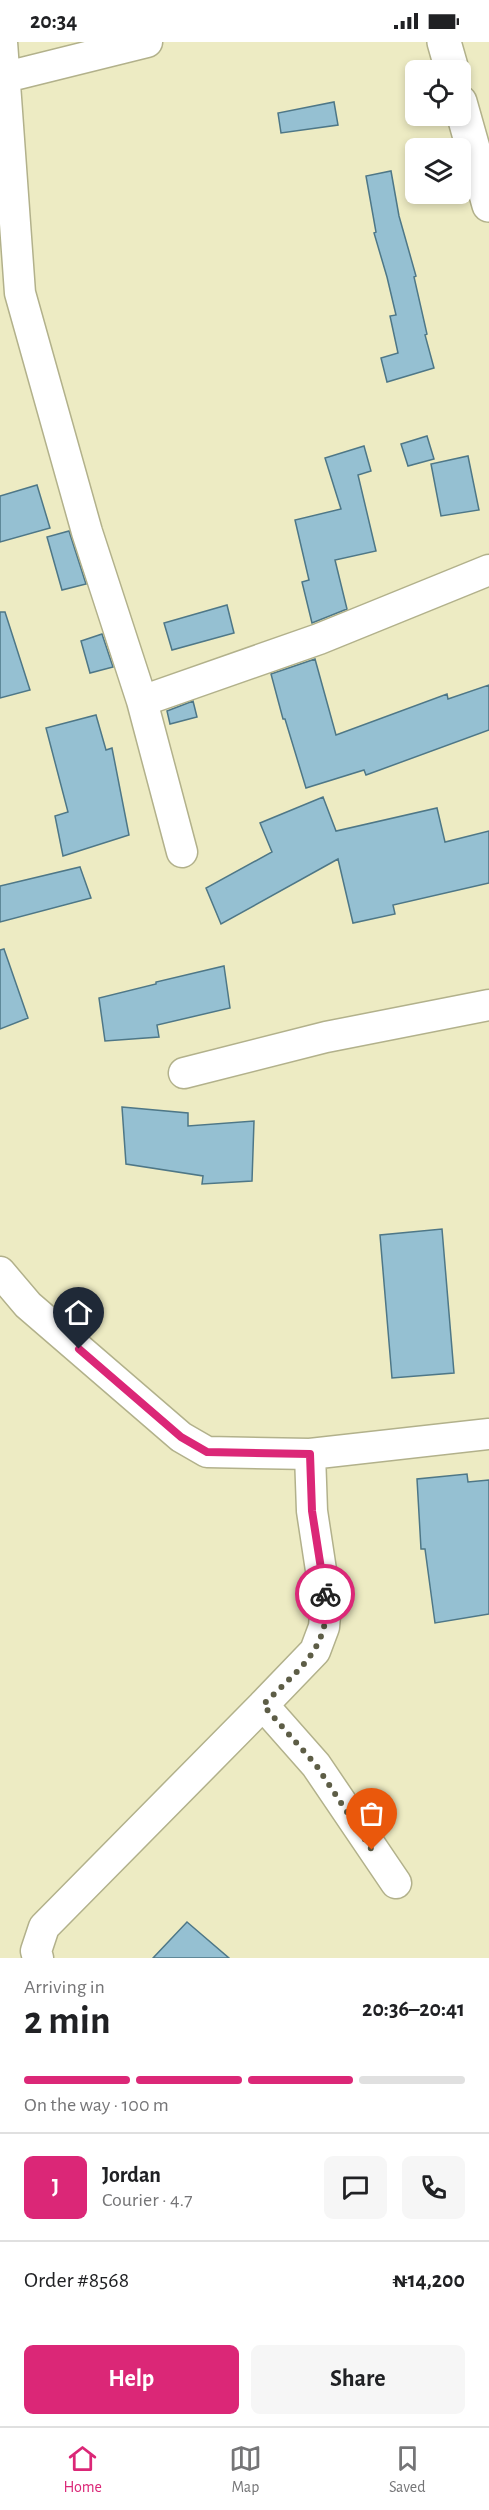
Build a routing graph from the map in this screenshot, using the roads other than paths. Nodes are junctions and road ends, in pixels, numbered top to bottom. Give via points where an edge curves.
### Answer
1 (2, 42) edge
2 (147, 42) edge
3 (444, 42) edge
4 (449, 60) edge
5 (3, 79) edge
6 (467, 126) edge
7 (489, 205) edge
8 (489, 570) edge
9 (142, 701) junction
10 (182, 852) dead end
11 (489, 1005) edge
12 (184, 1072) dead end
13 (0, 1272) edge
14 (489, 1434) edge
15 (310, 1454) junction
16 (263, 1705) junction
17 (396, 1883) dead end
18 (38, 1958) edge

1 - 5 street
2 - 5 street
3 - 4 street
5 - 9 street via 21,293 87,532
6 - 7 street
8 - 9 street via 319,639
9 - 10 street
11 - 12 street via 326,1037
13 - 15 street via 28,1305 181,1437 207,1452
14 - 15 street
15 - 16 street via 312,1511 326,1603 324,1628 315,1651
16 - 17 street via 316,1765
16 - 18 street via 44,1928 36,1951

